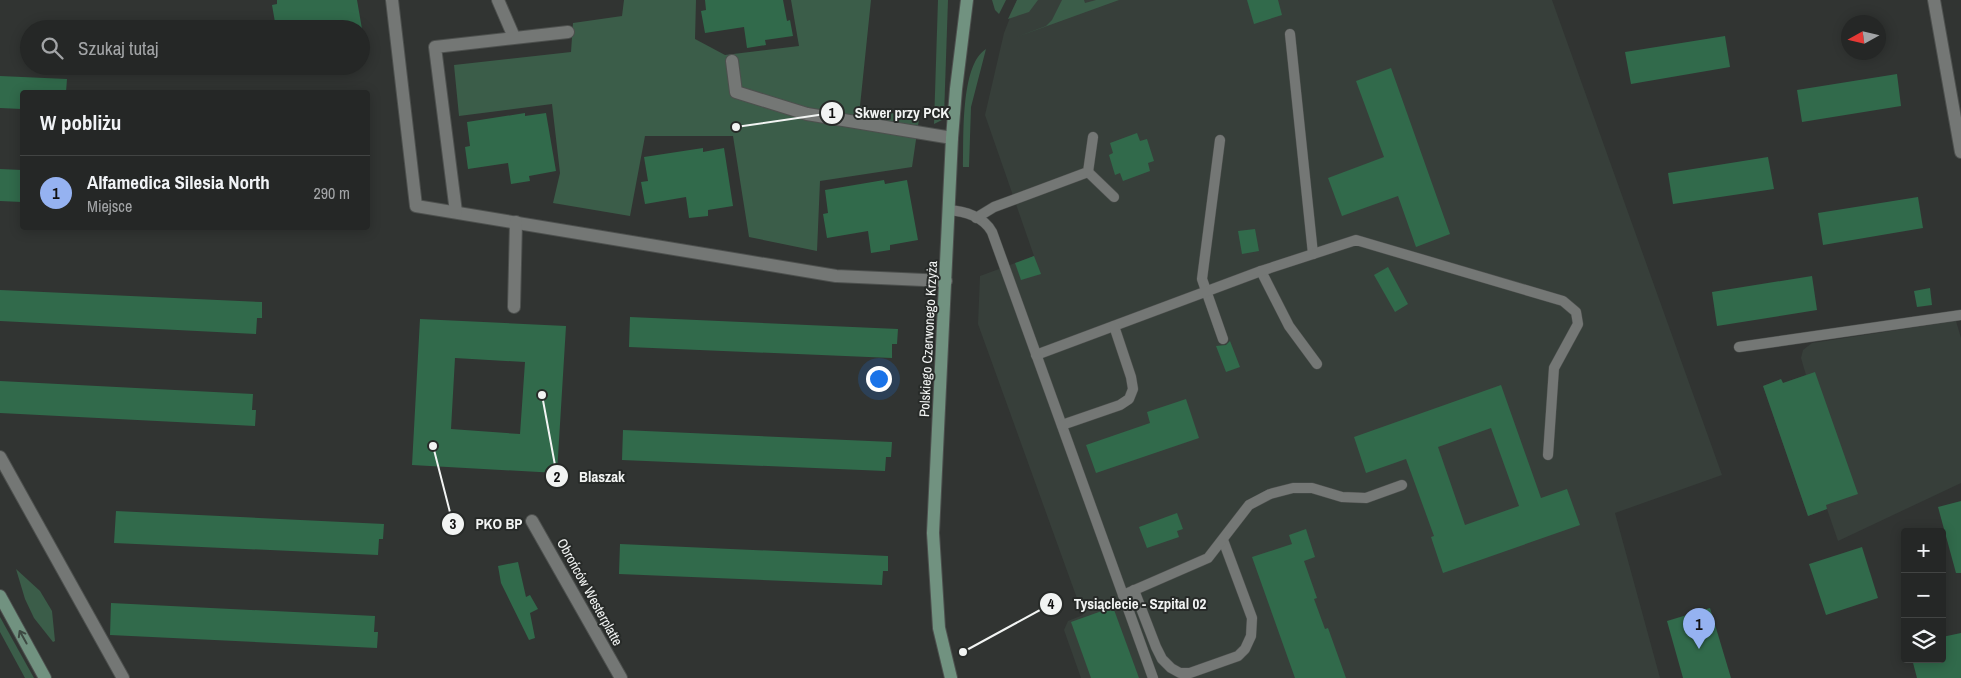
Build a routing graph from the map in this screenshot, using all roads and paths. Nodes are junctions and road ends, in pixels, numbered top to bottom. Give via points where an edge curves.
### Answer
1 (392, 0) edge
2 (498, 0) edge
3 (967, 0) edge
4 (1934, 0) edge
5 (568, 32) dead end
6 (1290, 34) dead end
7 (514, 37) junction
8 (732, 61) dead end
9 (1093, 137) dead end
10 (952, 138) junction
11 (1220, 140) dead end
12 (1961, 152) edge
13 (1088, 172) junction
14 (1114, 196) dead end
15 (948, 210) junction
16 (456, 212) junction
17 (976, 218) junction
18 (516, 222) junction
19 (1313, 254) junction
20 (1261, 271) junction
21 (946, 281) junction
22 (1206, 291) junction
23 (514, 307) dead end
24 (1961, 315) edge
25 (1114, 326) junction
26 (1223, 339) dead end
27 (1739, 347) dead end
28 (1036, 355) junction
29 (1317, 364) dead end
30 (1062, 426) junction
31 (1548, 455) dead end
32 (0, 457) edge
33 (1402, 485) dead end
34 (532, 521) dead end
35 (1223, 540) junction
36 (1134, 590) junction
37 (1123, 595) junction
38 (0, 596) edge
39 (45, 678) edge
40 (123, 678) edge
41 (621, 678) edge
42 (951, 678) edge
43 (1153, 678) edge

1 - 16 street via 416,206
2 - 7 street
3 - 10 street, Polskiego Czerwonego Krzyża
4 - 12 street
5 - 7 street
6 - 19 lane
7 - 16 street via 435,47
8 - 10 street via 736,92 807,114
9 - 13 lane
10 - 15 street, Polskiego Czerwonego Krzyża
11 - 22 lane via 1202,279
13 - 14 lane
13 - 17 lane via 994,207
15 - 17 lane
15 - 21 street, Polskiego Czerwonego Krzyża
16 - 18 street
17 - 28 lane via 986,222 992,232
18 - 21 street via 836,276
18 - 23 street
19 - 20 lane
19 - 31 lane via 1356,240 1571,306 1578,324 1554,368
20 - 22 lane
20 - 29 lane via 1289,326
21 - 42 street, Polskiego Czerwonego Krzyża via 933,534 939,628
22 - 25 lane
22 - 26 lane
24 - 27 lane
25 - 28 lane
25 - 30 lane via 1131,377 1133,389 1129,399
28 - 30 lane
30 - 37 lane
32 - 40 street
33 - 35 lane via 1366,498 1342,497 1312,488 1293,488 1270,494 1250,505
34 - 41 street, Obrońców Westerplatte
35 - 36 lane via 1208,558
35 - 36 lane via 1252,618 1251,636 1238,656 1190,673 1180,673 1171,668 1156,648
36 - 37 lane
37 - 43 lane
39 -> 38 street

